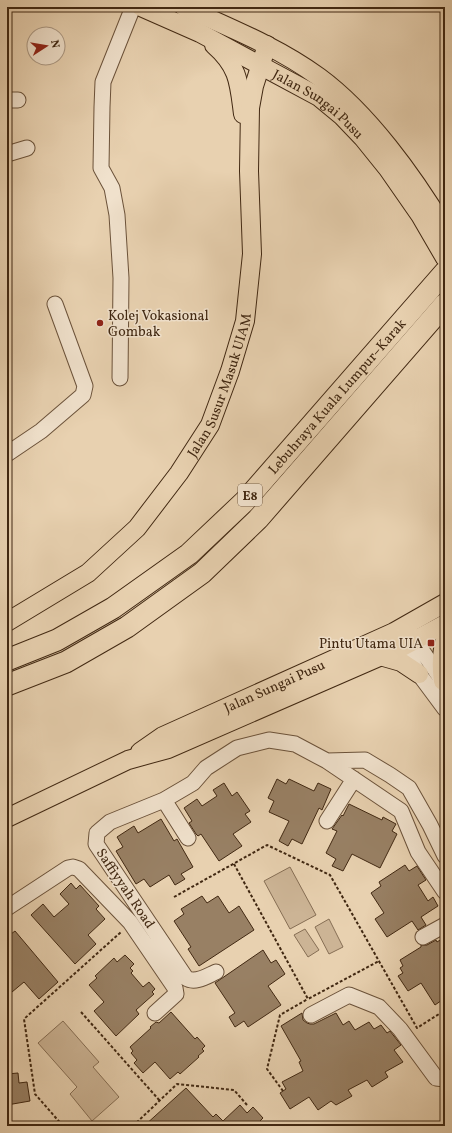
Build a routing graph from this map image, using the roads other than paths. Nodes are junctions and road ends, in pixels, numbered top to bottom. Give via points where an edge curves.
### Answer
1 (133, 7) edge
2 (141, 7) edge
3 (184, 7) edge
4 (200, 33) junction
5 (267, 45) junction
6 (262, 65) junction
7 (27, 148) dead end
8 (7, 154) edge
9 (250, 171) junction
10 (426, 211) junction
11 (445, 229) edge
12 (445, 258) edge
13 (445, 272) edge
14 (55, 304) dead end
15 (445, 304) edge
16 (120, 378) dead end
17 (7, 454) edge
18 (445, 604) edge
19 (7, 622) edge
20 (445, 624) edge
21 (404, 636) junction
22 (445, 640) edge
23 (380, 656) junction
24 (7, 660) edge
25 (420, 674) junction
26 (444, 683) edge
27 (7, 685) edge
28 (445, 709) edge
29 (128, 760) junction
30 (326, 761) junction
31 (354, 780) junction
32 (164, 800) junction
33 (7, 818) edge
34 (327, 821) dead end
35 (188, 838) dead end
36 (445, 856) edge
37 (445, 892) edge
38 (7, 908) edge
39 (445, 925) edge
40 (423, 937) dead end
41 (216, 972) dead end
42 (155, 1013) dead end
43 (311, 1015) dead end
44 (445, 1079) edge

1 - 16 street via 103,82 102,107 101,168 112,188 117,216
2 - 4 main road, Jalan Sungai Pusu
3 - 5 main road, Jalan Sungai Pusu
4 - 6 main road, Jalan Sungai Pusu
4 - 9 main road via 223,53 233,66 238,82
5 - 6 main road, Jalan Susur Masuk UIAM
5 - 10 main road, Jalan Sungai Pusu via 319,77 346,100 399,160
6 - 9 main road, Jalan Susur Masuk UIAM via 251,97
6 - 10 main road, Jalan Sungai Pusu via 320,97 342,116
7 - 8 street
9 - 19 main road, Jalan Susur Masuk UIAM via 252,254 245,321 210,425 180,473 137,528 88,573
10 - 11 main road, Jalan Sungai Pusu
10 - 12 main road, Jalan Sungai Pusu
13 - 24 highway, Lebuhraya Kuala Lumpur–Karak / E8 via 245,501 189,554 113,608 57,640
14 - 17 street via 85,386 83,395 41,431
15 - 27 highway, Lebuhraya Kuala Lumpur–Karak / E8 via 258,519 202,573 127,627 66,662
18 - 21 main road, Jalan Sungai Pusu
20 - 21 main road, Jalan Sungai Pusu
21 - 23 main road, Jalan Sungai Pusu
21 - 25 street
21 - 26 street
21 - 29 main road, Jalan Sungai Pusu via 163,736
22 - 26 main road via 441,668
23 - 25 main road via 401,662
23 - 29 main road, Jalan Sungai Pusu via 168,749
25 - 28 street
29 - 33 main road, Jalan Sungai Pusu
30 - 31 street, Saffiyyah Road
30 - 32 street, Saffiyyah Road via 295,744 269,740 237,748 206,768 193,783
30 - 36 street via 365,760 409,788
31 - 34 street
31 - 37 street, Saffiyyah Road via 401,811 418,852
32 - 35 street
32 - 41 street, Saffiyyah Road via 110,822 97,833 96,844 186,978 195,981
38 - 42 street via 68,868 79,869 130,922 177,990 176,994
39 - 40 street
43 - 44 street via 349,995 379,1007 400,1029 436,1078

